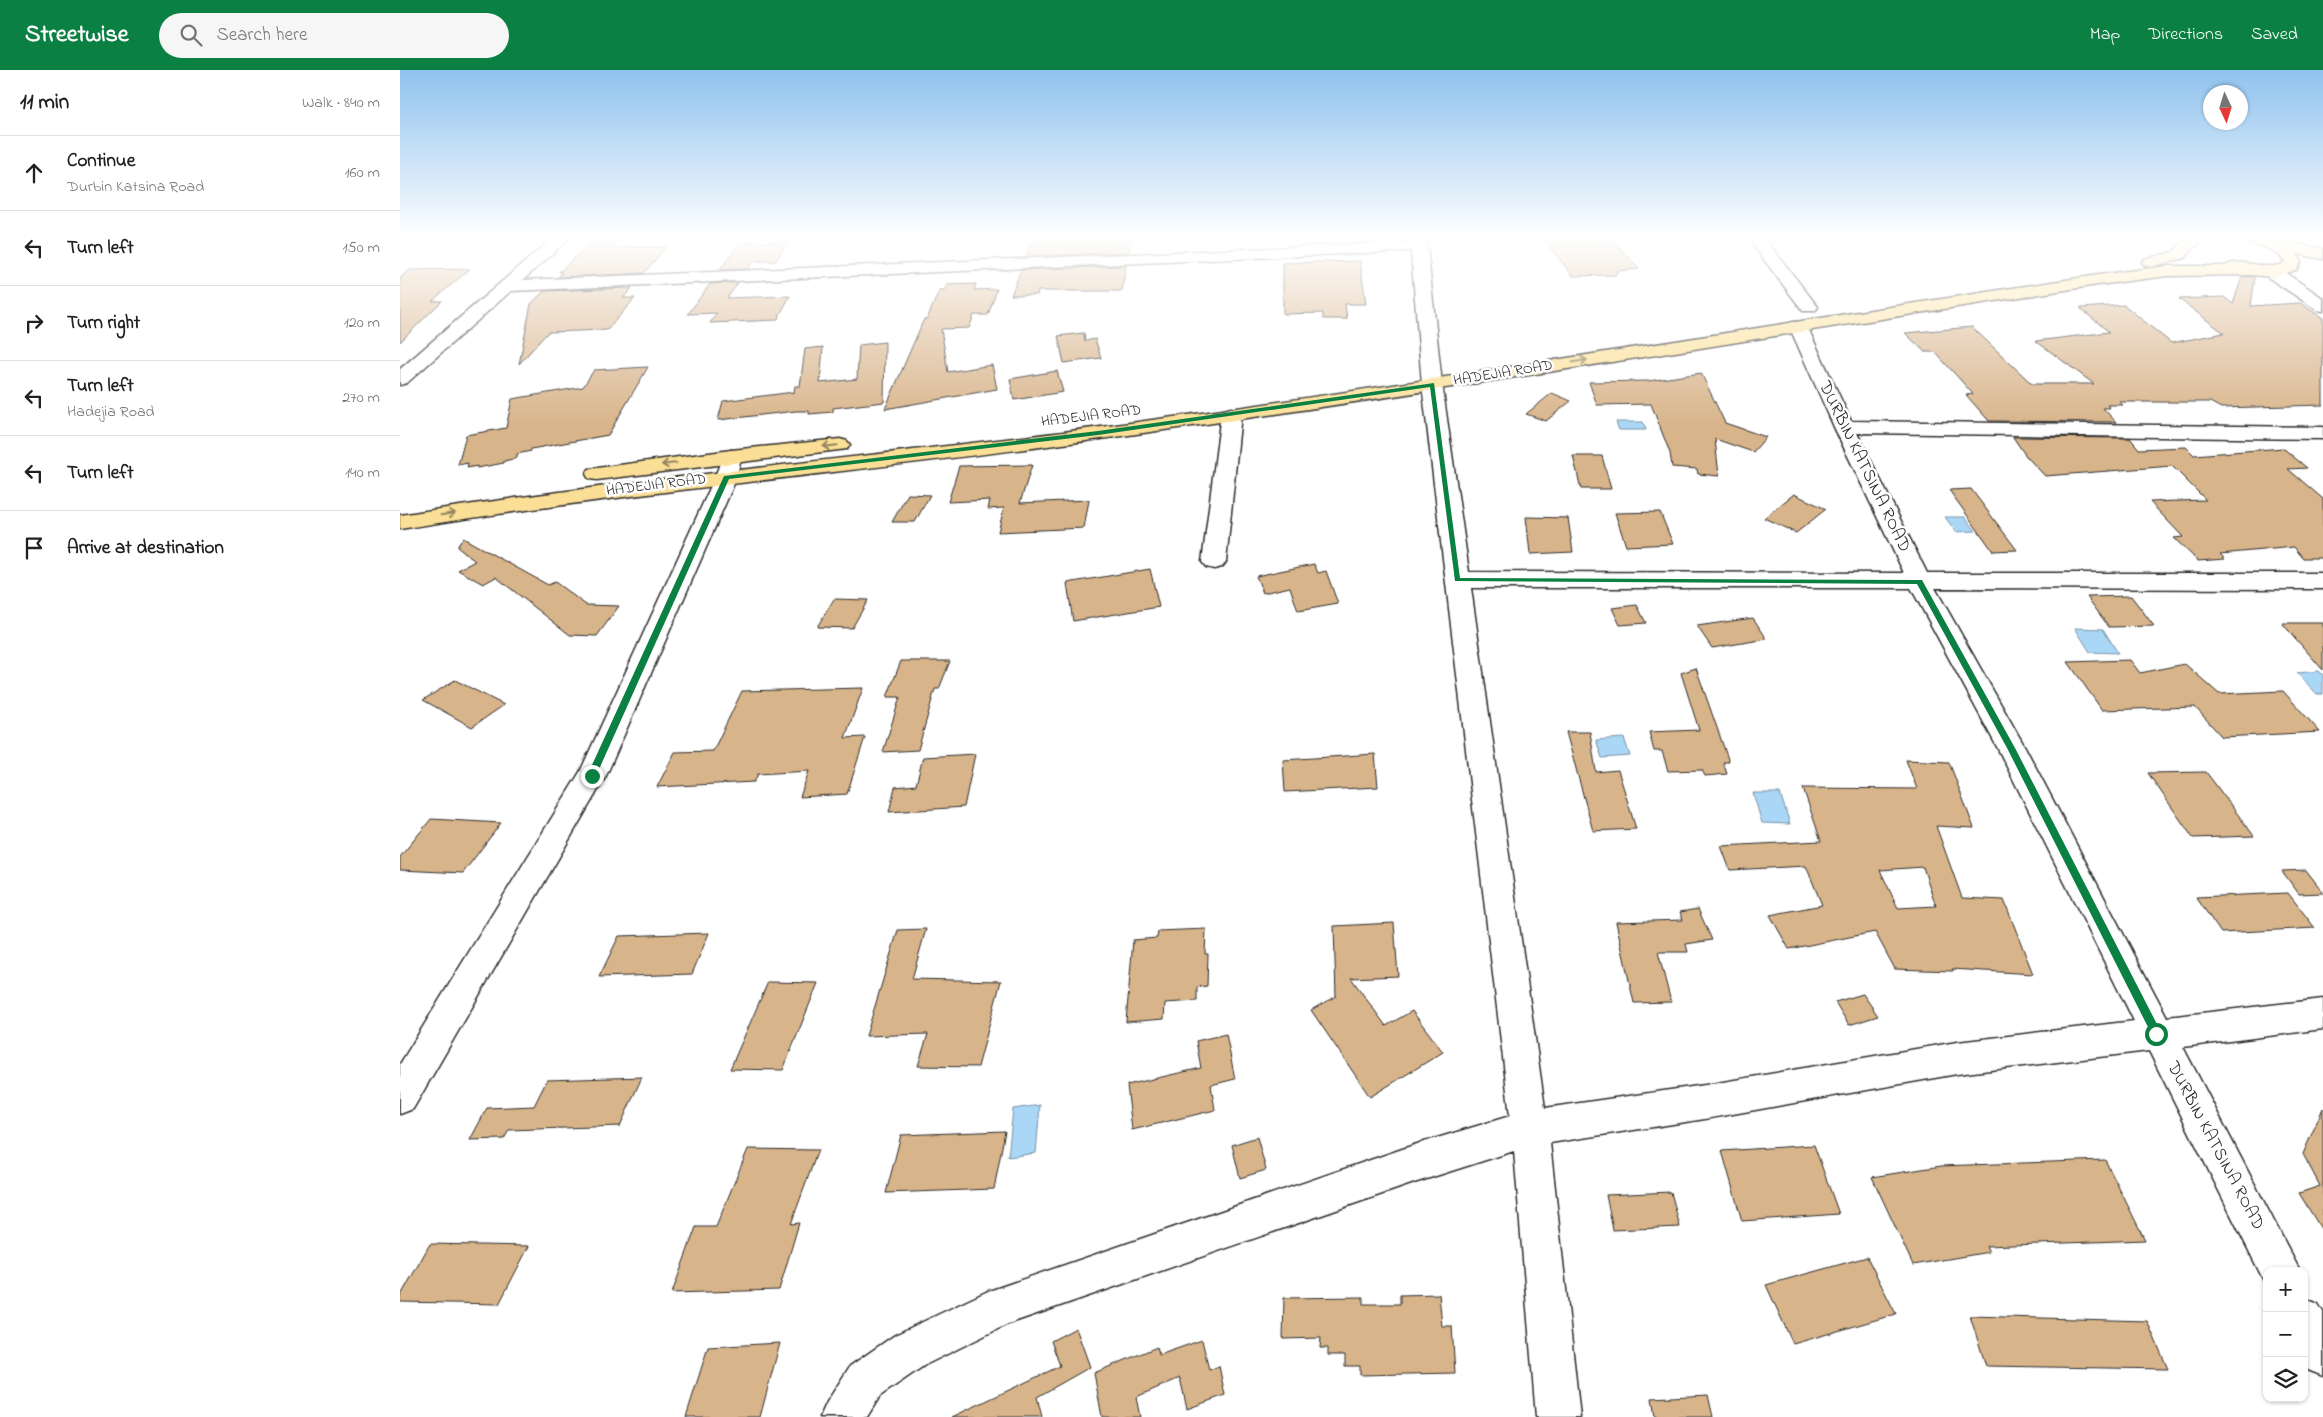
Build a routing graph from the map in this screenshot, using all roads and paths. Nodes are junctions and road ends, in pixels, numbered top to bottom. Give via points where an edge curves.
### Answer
1 (489, 300) edge
2 (1424, 300) edge
3 (1793, 300) edge
4 (1907, 300) edge
5 (1934, 300) edge
6 (1803, 316) junction
7 (1431, 375) junction
8 (400, 379) edge
9 (1231, 414) junction
10 (1014, 426) dead end
11 (1844, 426) junction
12 (2323, 433) edge
13 (860, 443) dead end
14 (729, 467) junction
15 (577, 476) dead end
16 (400, 522) edge
17 (1214, 562) dead end
18 (1457, 580) junction
19 (2323, 581) edge
20 (1920, 582) junction
21 (2323, 1014) edge
22 (2156, 1034) junction
23 (400, 1097) edge
24 (1530, 1128) junction
25 (2278, 1267) edge
26 (2308, 1326) edge
27 (2323, 1355) edge
28 (842, 1417) edge
29 (1558, 1417) edge

1 - 8 street
2 - 7 street
3 - 6 street, DURBIN KATSINA ROAD
4 - 6 main road, HADEJIA ROAD
5 - 6 main road, HADEJIA ROAD
6 - 7 main road, HADEJIA ROAD
6 - 11 street, DURBIN KATSINA ROAD
7 - 9 main road, HADEJIA ROAD
7 - 10 main road, HADEJIA ROAD
7 - 18 street
9 - 14 main road, HADEJIA ROAD via 1089,434
9 - 17 street
11 - 12 street
11 - 20 street, DURBIN KATSINA ROAD
13 -> 14 main road, HADEJIA ROAD
14 -> 15 main road, HADEJIA ROAD
16 -> 14 main road, HADEJIA ROAD
14 - 23 street via 592,776
18 - 20 street
18 - 24 street
19 - 20 street
20 - 22 street, DURBIN KATSINA ROAD via 2011,748
21 - 22 street
22 - 24 street via 1958,1058 1705,1102
22 - 25 street, DURBIN KATSINA ROAD
24 - 28 street via 1414,1164 1000,1306 910,1350 865,1381
24 - 29 street
26 - 27 street

